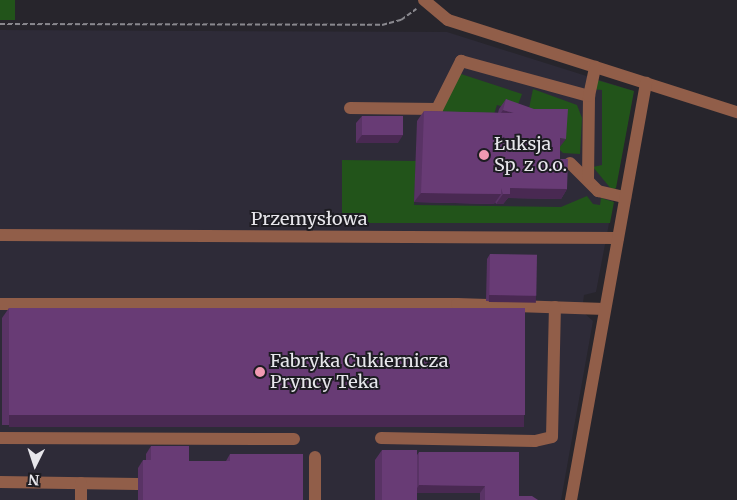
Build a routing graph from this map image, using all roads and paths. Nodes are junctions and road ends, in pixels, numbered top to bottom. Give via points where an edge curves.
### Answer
1 (424, 1) edge
2 (0, 24) edge
3 (595, 67) junction
4 (646, 83) junction
5 (589, 96) junction
6 (350, 108) dead end
7 (737, 112) edge
8 (570, 164) edge
9 (588, 179) junction
10 (625, 197) junction
11 (0, 235) edge
12 (618, 238) junction
13 (128, 304) junction
14 (394, 304) junction
15 (428, 304) junction
16 (0, 305) edge
17 (555, 307) junction
18 (605, 309) junction
19 (12, 318) edge
20 (142, 318) edge
21 (407, 319) edge
22 (441, 319) edge
23 (0, 438) edge
24 (381, 438) dead end
25 (294, 439) dead end
26 (315, 457) dead end
27 (0, 482) edge
28 (80, 483) junction
29 (138, 484) dead end
30 (81, 500) edge
31 (315, 500) edge
32 (571, 500) edge

1 - 2 path via 401,20 382,25
1 - 3 street via 448,20
3 - 4 street
3 - 5 street
4 - 7 street
4 - 10 street
5 - 6 street via 462,61 436,109
5 - 9 street
8 - 9 street
9 - 10 street via 598,190
10 - 12 street
11 - 12 street, Przemysłowa
12 - 18 street
13 - 14 street
13 - 16 street
13 - 20 street
14 - 15 street
14 - 21 street
15 - 17 street
15 - 22 street
16 - 19 street
17 - 18 street
17 - 24 street via 552,437 535,441
18 - 32 street
23 - 25 street
26 - 31 street
27 - 28 street
28 - 29 street
28 - 30 street

